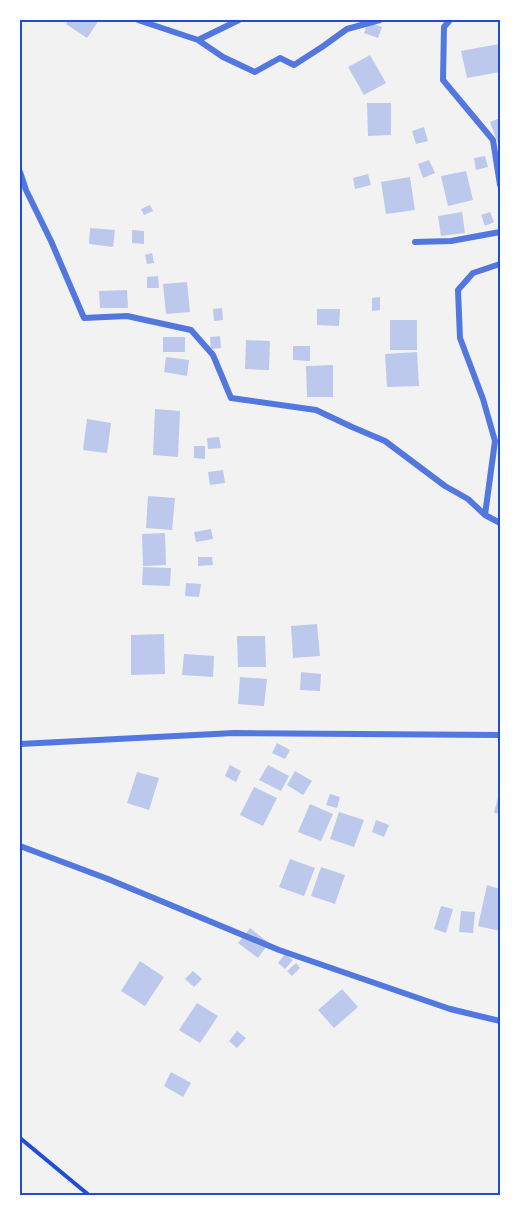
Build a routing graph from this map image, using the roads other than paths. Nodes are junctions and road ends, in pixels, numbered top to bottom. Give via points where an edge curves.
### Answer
1 (138, 20) edge
2 (239, 20) edge
3 (380, 20) edge
4 (450, 20) edge
5 (198, 40) junction
6 (20, 172) edge
7 (501, 185) edge
8 (501, 232) edge
9 (415, 242) dead end
10 (501, 264) edge
11 (485, 515) junction
12 (501, 523) edge
13 (501, 735) edge
14 (20, 744) edge
15 (20, 846) edge
16 (501, 1021) edge

1 - 5 street
2 - 5 street
3 - 5 street via 347,29 294,65 280,58 255,72
4 - 7 street via 444,27 443,80 493,140
6 - 11 street via 84,318 127,316 191,330 213,355 231,398 316,410 385,441
8 - 9 street via 451,241
10 - 11 street via 473,273 458,290 460,338 495,441
11 - 12 street
13 - 14 street via 234,733
15 - 16 street via 279,950 450,1009

